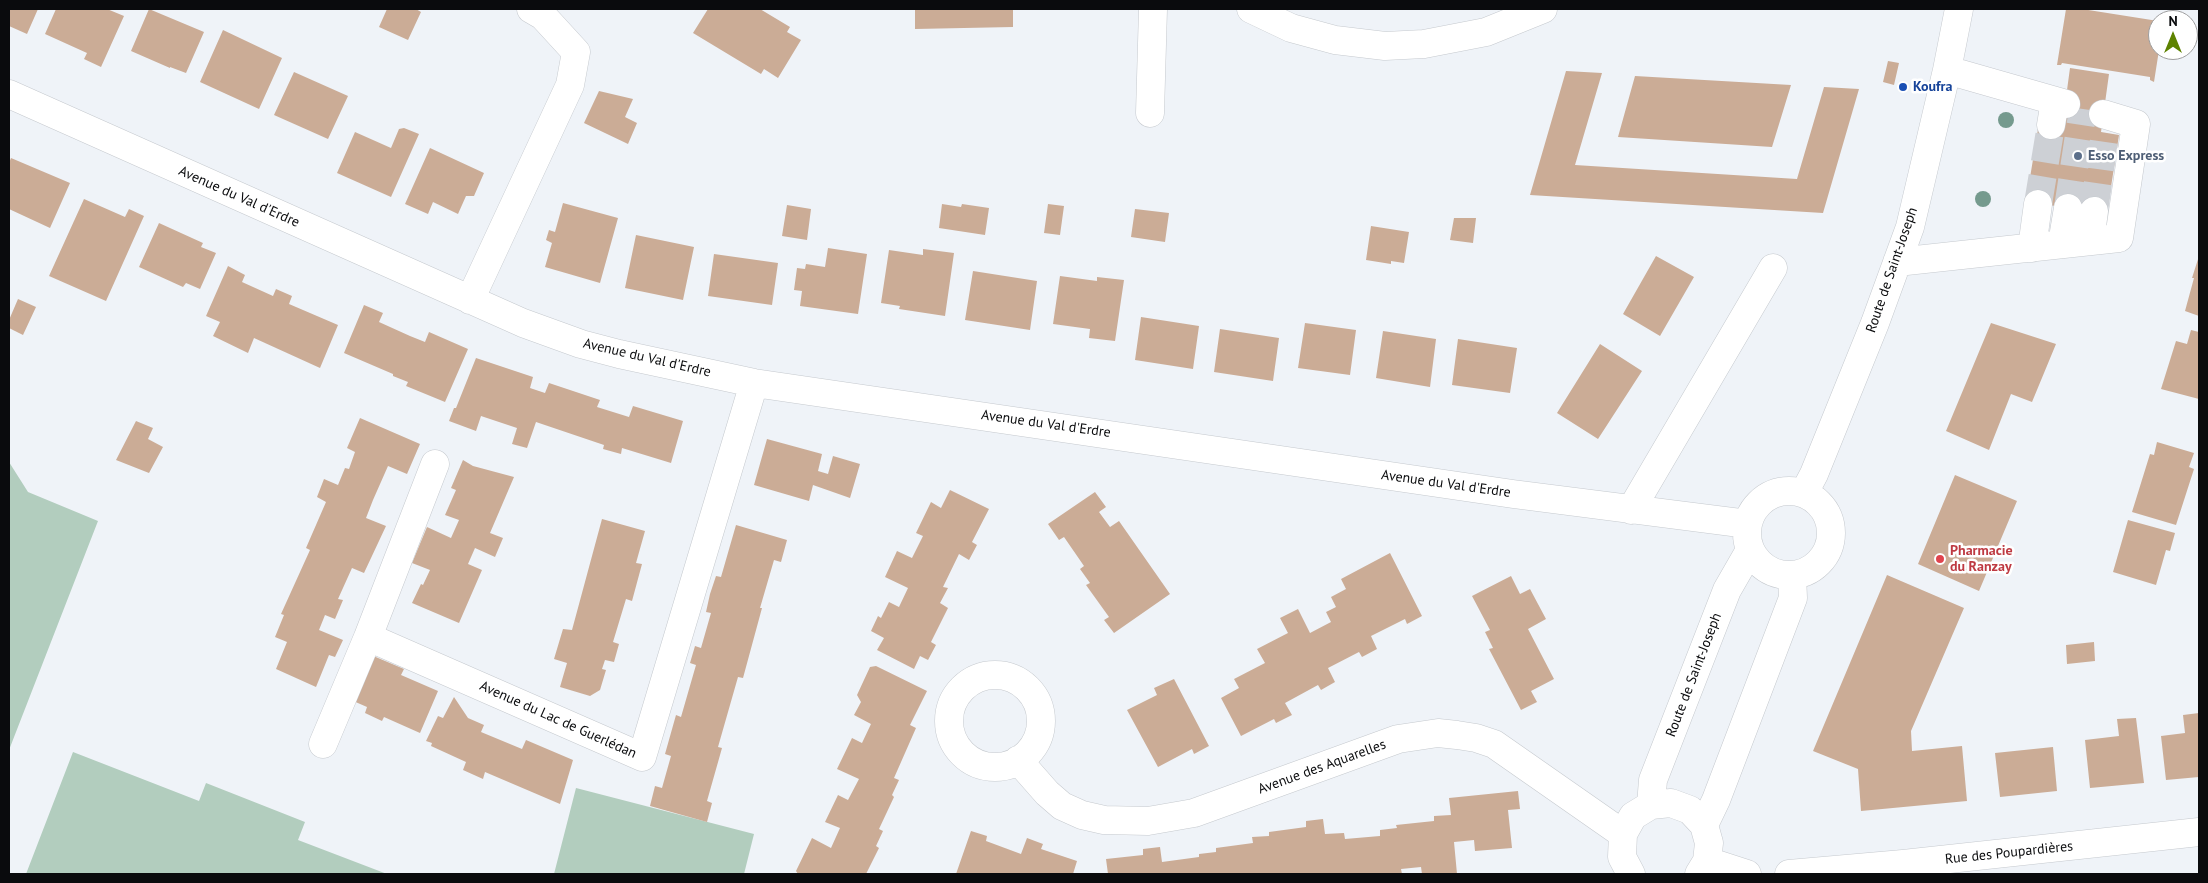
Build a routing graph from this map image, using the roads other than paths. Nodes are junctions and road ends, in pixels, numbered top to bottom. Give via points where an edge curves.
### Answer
1 (531, 9) edge
2 (1153, 9) edge
3 (1251, 9) edge
4 (1543, 9) edge
5 (1959, 9) edge
6 (1947, 70) junction
7 (9, 94) edge
8 (2057, 110) dead end
9 (1150, 113) dead end
10 (2105, 121) dead end
11 (2038, 204) tunnel mouth
12 (2090, 241) junction
13 (2062, 244) junction
14 (2032, 248) junction
15 (1897, 262) junction
16 (1773, 268) dead end
17 (470, 300) junction
18 (754, 382) junction
19 (435, 464) dead end
20 (1804, 493) junction
21 (1631, 510) junction
22 (1749, 537) junction
23 (1792, 575) junction
24 (368, 637) junction
25 (323, 744) dead end
26 (1018, 760) dead end
27 (1651, 805) junction
28 (1704, 825) junction
29 (2199, 832) edge
30 (1623, 834) junction
31 (1703, 868) edge
32 (1903, 869) edge
33 (1631, 874) edge
34 (1747, 874) edge
35 (1789, 874) edge

1 - 17 street via 543,16 576,52 570,85
2 - 9 street
3 - 4 street via 1291,28 1335,40 1385,46 1424,44 1486,32
5 - 6 street, Route de Saint-Joseph
6 - 8 street
6 - 15 street, Route de Saint-Joseph via 1910,227
7 - 17 street, Avenue du Val d'Erdre
10 - 12 street via 2136,124 2119,238
11 - 14 street
12 - 13 street
12 - 13 street via 2081,210
13 - 14 street
14 - 15 street
15 - 20 street, Route de Saint-Joseph
16 - 21 street
17 - 18 street, Avenue du Val d'Erdre via 581,344
18 - 21 street, Avenue du Val d'Erdre
18 - 24 street, Avenue du Lac de Guerlédan via 642,756
19 - 24 street
20 - 22 street via 1780,492 1759,503 1752,512
20 - 23 street via 1825,511 1830,524 1830,539 1818,563
21 - 22 street, Avenue du Val d'Erdre
22 - 23 street via 1757,560 1767,569
22 - 27 street, Route de Saint-Joseph via 1653,780
23 - 28 street via 1793,598
24 - 25 street
26 - 30 street, Avenue des Aquarelles via 1062,806 1104,820 1148,821 1194,813 1398,739 1438,733 1457,735 1494,744
27 - 28 street via 1671,803 1690,810
27 - 30 street via 1633,816
28 - 31 street via 1710,843
29 - 32 street, Rue des Poupardières
30 - 33 street via 1622,857
31 - 34 street
32 - 35 street, Rue des Poupardières

